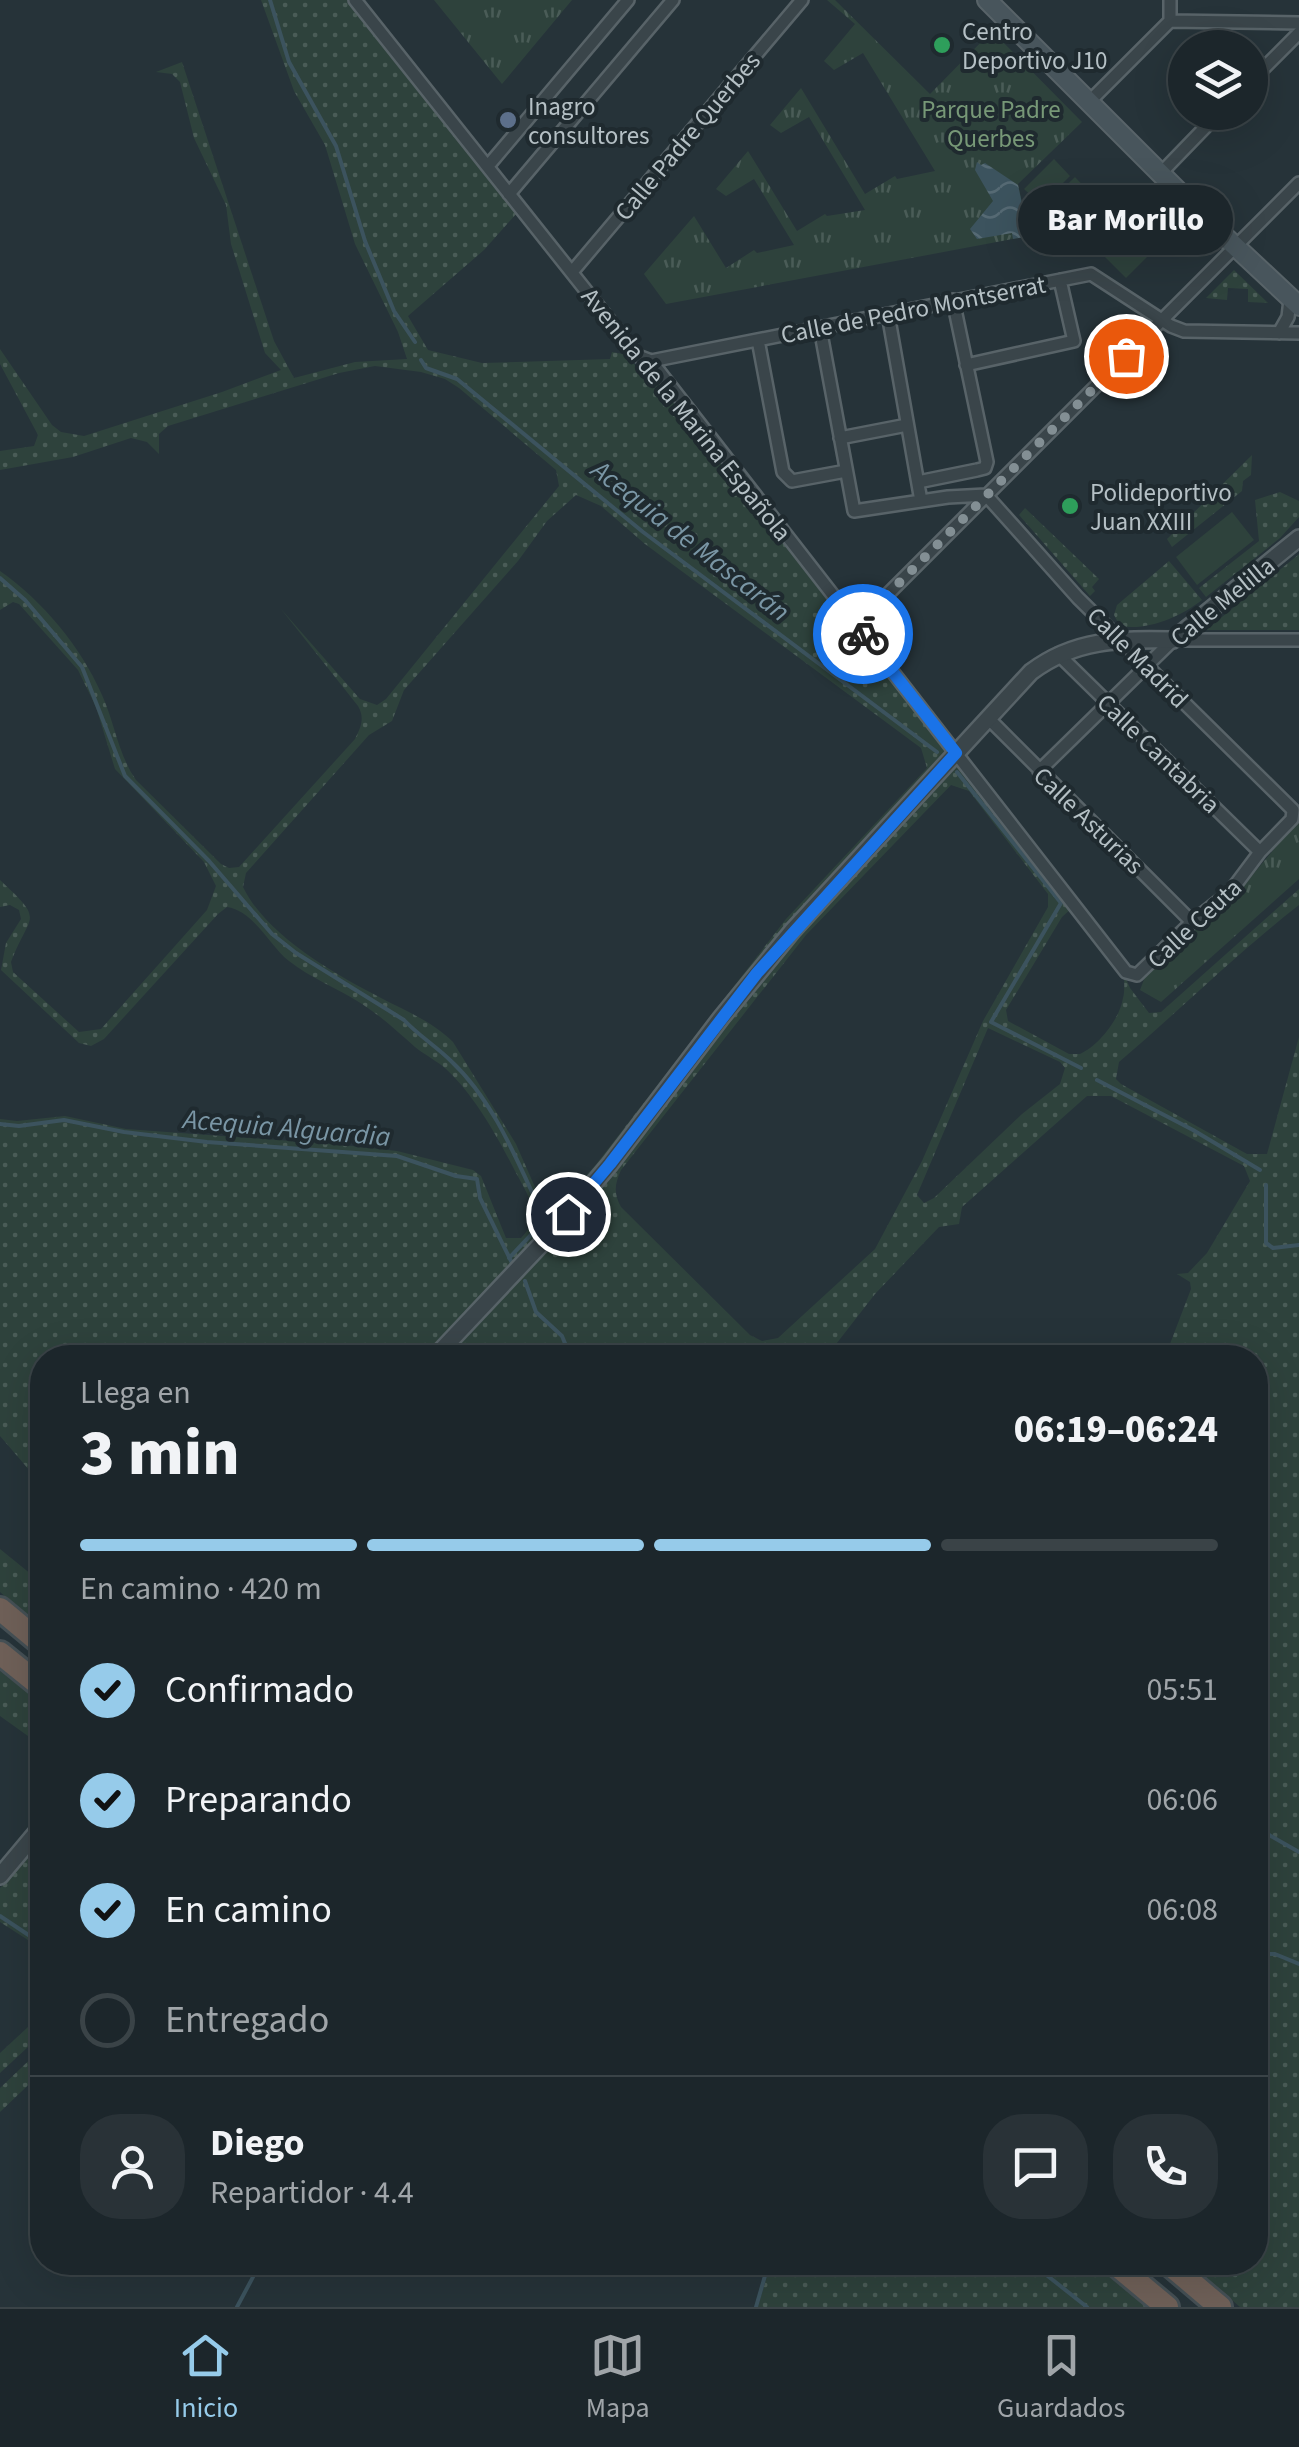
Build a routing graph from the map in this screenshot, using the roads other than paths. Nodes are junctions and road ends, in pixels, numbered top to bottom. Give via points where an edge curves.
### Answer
1 (356, 0) edge
2 (628, 0) edge
3 (673, 0) edge
4 (802, 0) edge
5 (987, 0) edge
6 (1170, 0) edge
7 (1170, 22) junction
8 (1299, 23) edge
9 (1299, 33) edge
10 (1268, 64) edge
11 (1089, 102) junction
12 (1202, 130) edge
13 (488, 166) junction
14 (1160, 173) junction
15 (1299, 183) edge
16 (509, 194) junction
17 (1236, 248) junction
18 (572, 272) junction
19 (1060, 280) junction
20 (953, 300) junction
21 (1295, 303) edge
22 (888, 314) junction
23 (1162, 320) junction
24 (820, 328) junction
25 (1279, 333) junction
26 (1299, 333) edge
27 (758, 340) junction
28 (650, 361) junction
29 (966, 366) junction
30 (908, 426) junction
31 (840, 438) junction
32 (846, 471) junction
33 (918, 482) junction
34 (986, 495) junction
35 (921, 501) junction
36 (1299, 538) edge
37 (856, 626) junction
38 (1118, 640) junction
39 (1173, 640) junction
40 (1299, 640) edge
41 (1058, 654) junction
42 (1145, 664) junction
43 (1108, 704) junction
44 (988, 718) junction
45 (956, 753) junction
46 (1040, 771) junction
47 (1294, 814) joint
48 (1260, 852) junction
49 (1192, 922) junction
50 (1126, 972) joint
51 (446, 1345) edge
52 (0, 1609) edge
53 (30, 1634) edge
54 (0, 1654) edge
55 (30, 1677) edge
56 (30, 1840) edge
57 (0, 1876) edge
58 (1129, 2275) edge
59 (1183, 2275) edge
60 (1167, 2307) edge
61 (1220, 2307) edge

1 - 13 street, Avenida de la Marina Española
2 - 13 street
3 - 16 street
4 - 18 street, Calle Padre Querbes
5 - 11 main road
6 - 7 street
7 - 8 street
7 - 11 street
9 - 10 street
11 - 14 main road
12 - 14 street
13 - 16 street, Avenida de la Marina Española
14 - 17 main road
15 - 17 street
16 - 18 street, Avenida de la Marina Española
17 - 21 main road
17 - 23 street
18 - 28 street, Avenida de la Marina Española via 638,356
19 - 20 street, Calle de Pedro Montserrat
19 - 23 street, Calle de Pedro Montserrat via 1094,274
19 - 29 street via 1074,341
20 - 22 street, Calle de Pedro Montserrat
20 - 29 street
21 - 25 street
22 - 24 street, Calle de Pedro Montserrat
22 - 30 street
23 - 25 street, Calle de Pedro Montserrat via 1191,332
23 - 34 street
24 - 27 street, Calle de Pedro Montserrat
24 - 31 street
25 - 26 street, Calle de Pedro Montserrat
27 - 28 street, Calle de Pedro Montserrat
27 - 32 street via 783,472 792,481
28 - 37 street, Avenida de la Marina Española
29 - 33 street via 985,468
30 - 31 street
30 - 33 street
31 - 32 street
32 - 35 street via 854,511
33 - 35 street
34 - 35 street
34 - 37 street
34 - 38 street, Calle Madrid
36 - 39 street, Calle Melilla
37 - 45 street, Avenida de la Marina Española
38 - 39 street
38 - 41 street
38 - 42 street, Calle Madrid
39 - 40 street
39 - 42 street, Calle Melilla
41 - 43 street, Calle Cantabria
41 - 44 street
42 - 43 street, Calle Melilla
42 - 47 street, Calle Madrid
43 - 46 street, Calle Melilla
43 - 48 street, Calle Cantabria
44 - 45 street
44 - 46 street, Calle Asturias
45 - 50 street, Avenida de la Marina Española
45 - 51 street via 793,930 610,1164
46 - 49 street, Calle Asturias
47 - 48 street, Calle Ceuta
48 - 49 street, Calle Ceuta via 1230,892
49 - 50 street, Calle Ceuta via 1141,972
52 - 53 highway
54 - 55 highway
56 - 57 street
58 - 60 highway
59 - 61 highway

